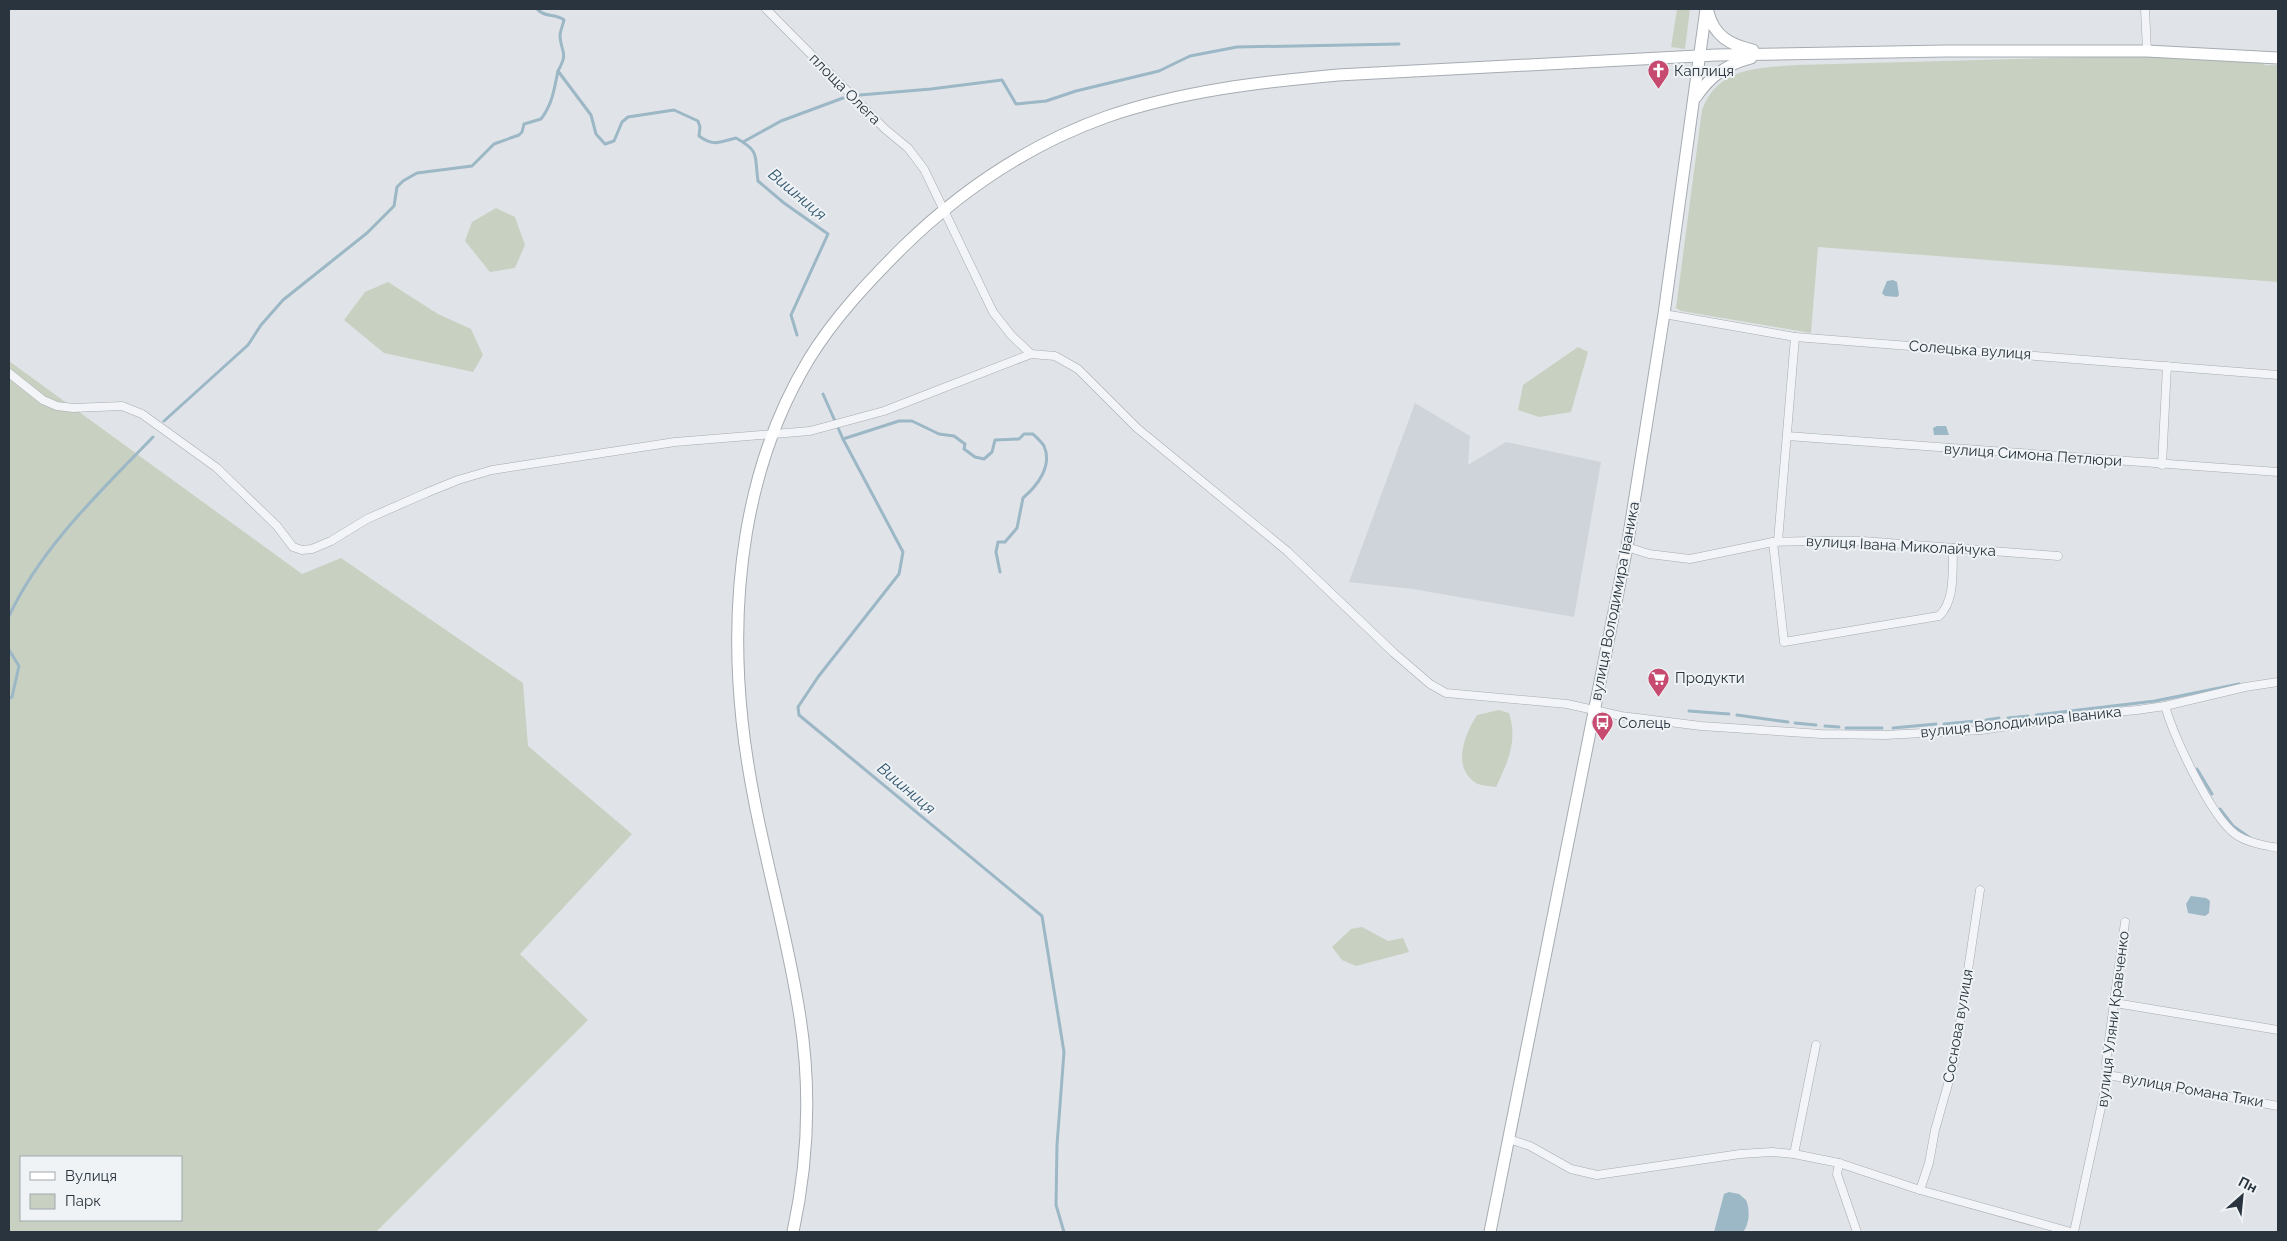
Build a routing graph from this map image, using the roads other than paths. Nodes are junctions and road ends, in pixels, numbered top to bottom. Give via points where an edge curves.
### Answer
1 (766, 9) edge
2 (1707, 9) edge
3 (2145, 9) edge
4 (2147, 51) junction
5 (1767, 54) junction
6 (1701, 56) junction
7 (2278, 58) edge
8 (1695, 99) junction
9 (944, 209) junction
10 (1664, 314) junction
11 (1795, 337) junction
12 (1031, 354) junction
13 (2167, 366) junction
14 (9, 374) edge
15 (2278, 375) edge
16 (772, 435) junction
17 (1787, 436) junction
18 (2162, 465) junction
19 (2278, 472) edge
20 (1775, 542) junction
21 (1627, 547) junction
22 (1953, 548) junction
23 (2058, 556) dead end
24 (2278, 682) edge
25 (2165, 706) junction
26 (1594, 710) junction
27 (2278, 848) edge
28 (1980, 890) dead end
29 (2125, 922) dead end
30 (2115, 1003) junction
31 (2278, 1030) edge
32 (1816, 1045) dead end
33 (2108, 1074) junction
34 (2278, 1106) edge
35 (1509, 1139) junction
36 (1794, 1154) junction
37 (1839, 1163) junction
38 (1920, 1190) junction
39 (793, 1232) edge
40 (1490, 1232) edge
41 (1857, 1232) edge
42 (2073, 1232) edge

1 - 9 street, площа Олега via 885,129 908,148 924,169
2 - 5 main road via 1713,27 1725,39 1742,48
2 - 6 main road, вулиця Володимира Іваника
3 - 4 street
4 - 5 main road
4 - 7 main road
5 - 6 main road
5 - 8 main road via 1724,69 1706,83
6 - 8 main road, вулиця Володимира Іваника
6 - 9 main road via 1338,75 1183,96 1106,118 1062,135 981,180
8 - 10 main road, вулиця Володимира Іваника
9 - 12 street, площа Олега via 993,312
9 - 16 main road via 882,268 828,332 792,388
10 - 11 street, Солецька вулиця
10 - 21 main road, вулиця Володимира Іваника
11 - 13 street, Солецька вулиця
11 - 17 street
12 - 16 street via 884,411 810,431
12 - 26 street via 1055,356 1078,369 1137,428 1287,551 1430,684 1446,693 1567,704
13 - 15 street, Солецька вулиця
13 - 18 street
14 - 16 street via 56,406 122,406 142,414 218,468 277,526 293,548 312,549 367,519 426,493 492,470 675,442
16 - 39 main road via 745,537 738,583 737,627 741,718 753,800 795,990 806,1079 804,1159
17 - 18 street, вулиця Симона Петлюри
17 - 20 street
18 - 19 street, вулиця Симона Петлюри
20 - 21 street, вулиця Івана Миколайчука via 1690,559 1649,554
20 - 22 street, вулиця Івана Миколайчука via 1863,541
20 - 22 street via 1784,642 1939,616 1945,610 1951,589
21 - 26 main road, вулиця Володимира Іваника
22 - 23 street, вулиця Івана Миколайчука
24 - 25 street, вулиця Володимира Іваника
25 - 26 street, вулиця Володимира Іваника via 1981,730 1885,735 1701,726
25 - 27 street via 2183,751 2221,820 2242,838
26 - 35 main road
28 - 38 street, Соснова вулиця via 1954,1063
29 - 30 street, вулиця Уляни Кравченко
30 - 31 street
30 - 33 street, вулиця Уляни Кравченко via 2106,1062
32 - 36 street
33 - 34 street, вулиця Романа Тяки
33 - 42 street, вулиця Уляни Кравченко
35 - 36 street via 1530,1146 1570,1169 1597,1175 1740,1154
35 - 40 main road
36 - 37 street
37 - 38 street
37 - 41 street via 1837,1174
38 - 42 street

